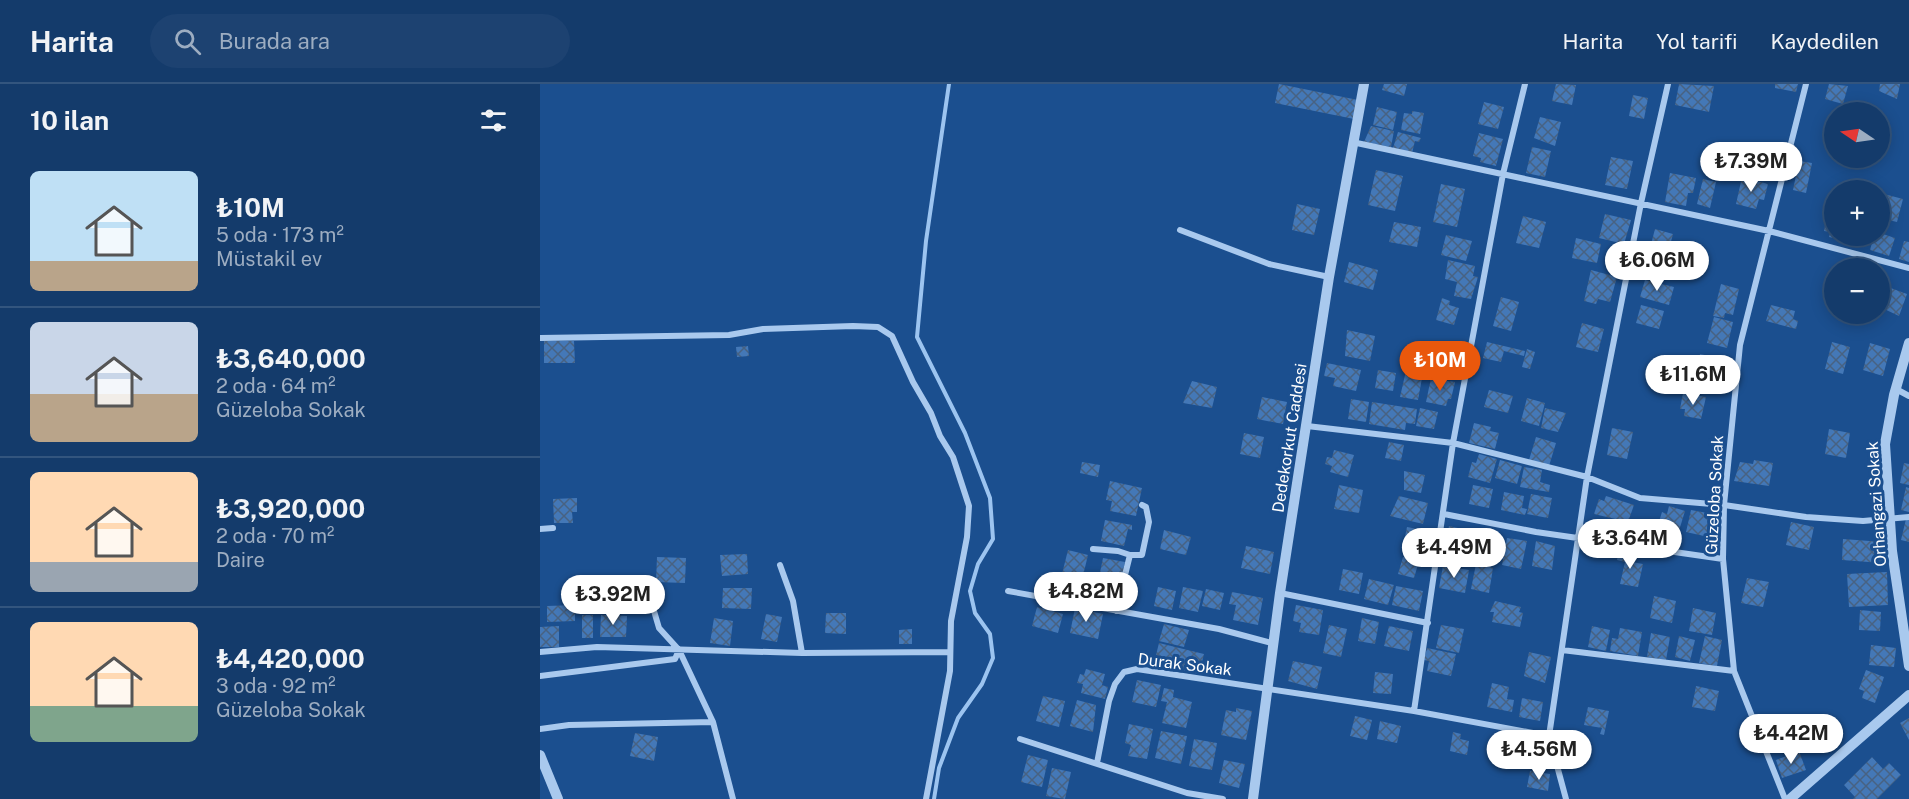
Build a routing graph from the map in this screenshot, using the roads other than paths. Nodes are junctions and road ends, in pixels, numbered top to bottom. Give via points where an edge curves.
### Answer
1 (1364, 84) edge
2 (1525, 84) edge
3 (1668, 84) edge
4 (1806, 84) edge
5 (1352, 142) junction
6 (1503, 174) junction
7 (1641, 203) junction
8 (1180, 230) dead end
9 (1769, 231) junction
10 (1909, 268) edge
11 (1329, 277) junction
12 (540, 338) edge
13 (1909, 343) edge
14 (1896, 389) junction
15 (1909, 396) edge
16 (1307, 426) junction
17 (1453, 443) junction
18 (1587, 477) junction
19 (1142, 505) dead end
20 (1724, 505) junction
21 (1444, 514) junction
22 (1909, 517) edge
23 (1890, 520) junction
24 (553, 528) dead end
25 (540, 529) edge
26 (1578, 538) junction
27 (1093, 549) dead end
28 (1130, 555) junction
29 (1723, 560) junction
30 (780, 565) dead end
31 (1008, 591) dead end
32 (1280, 593) junction
33 (649, 594) dead end
34 (1116, 611) junction
35 (1428, 623) junction
36 (1272, 643) junction
37 (679, 650) junction
38 (1562, 650) junction
39 (540, 652) edge
40 (802, 652) junction
41 (950, 652) junction
42 (1909, 666) edge
43 (1734, 670) junction
44 (540, 676) edge
45 (1267, 688) junction
46 (1909, 695) edge
47 (1414, 711) junction
48 (713, 722) junction
49 (540, 729) edge
50 (1550, 736) junction
51 (1020, 739) dead end
52 (540, 755) edge
53 (1097, 763) junction
54 (558, 799) edge
55 (732, 799) edge
56 (926, 799) edge
57 (1223, 799) edge
58 (1253, 799) edge
59 (1566, 799) edge
60 (1785, 799) edge
61 (1790, 799) edge

1 - 5 street, Dedekorkut Caddesi
2 - 6 street
3 - 7 street
4 - 9 street, Güzeloba Sokak
5 - 6 street
5 - 11 street, Dedekorkut Caddesi
6 - 7 street
6 - 17 street
7 - 9 street
7 - 18 street
8 - 11 street via 1269,264
9 - 10 street
9 - 20 street, Güzeloba Sokak via 1740,345
11 - 16 street, Dedekorkut Caddesi
12 - 41 street via 729,334 853,326 878,327 892,336 953,457 969,506 951,621
13 - 14 street, Orhangazi Sokak
14 - 15 street
14 - 23 street, Orhangazi Sokak via 1885,444
16 - 17 street
16 - 32 street, Dedekorkut Caddesi
17 - 18 street
17 - 21 street
18 - 20 street via 1640,498
18 - 26 street
19 - 28 street via 1149,522 1142,555
20 - 23 street via 1806,517
20 - 29 street, Güzeloba Sokak
21 - 26 street
21 - 35 street
22 - 23 street
23 - 42 street, Orhangazi Sokak
24 - 25 street
26 - 29 street
26 - 38 street
27 - 28 street
28 - 34 street
29 - 43 street, Güzeloba Sokak
30 - 40 street via 793,601
31 - 34 street
32 - 35 street
32 - 36 street, Dedekorkut Caddesi
33 - 37 street via 659,628
34 - 36 street via 1219,629
35 - 47 street
36 - 45 street, Dedekorkut Caddesi
37 - 39 street via 597,647
37 - 40 street
37 - 44 street via 675,659
37 - 48 street
38 - 43 street
38 - 50 street
40 - 41 street
41 - 56 street via 950,671
43 - 60 street, Güzeloba Sokak
45 - 47 street
45 - 53 street, Durak Sokak via 1137,669 1124,672 1109,701
45 - 58 street, Dedekorkut Caddesi
46 - 61 street
47 - 50 street
48 - 49 street
48 - 55 street
50 - 59 street
51 - 53 street
52 - 54 street
53 - 57 street via 1187,793

